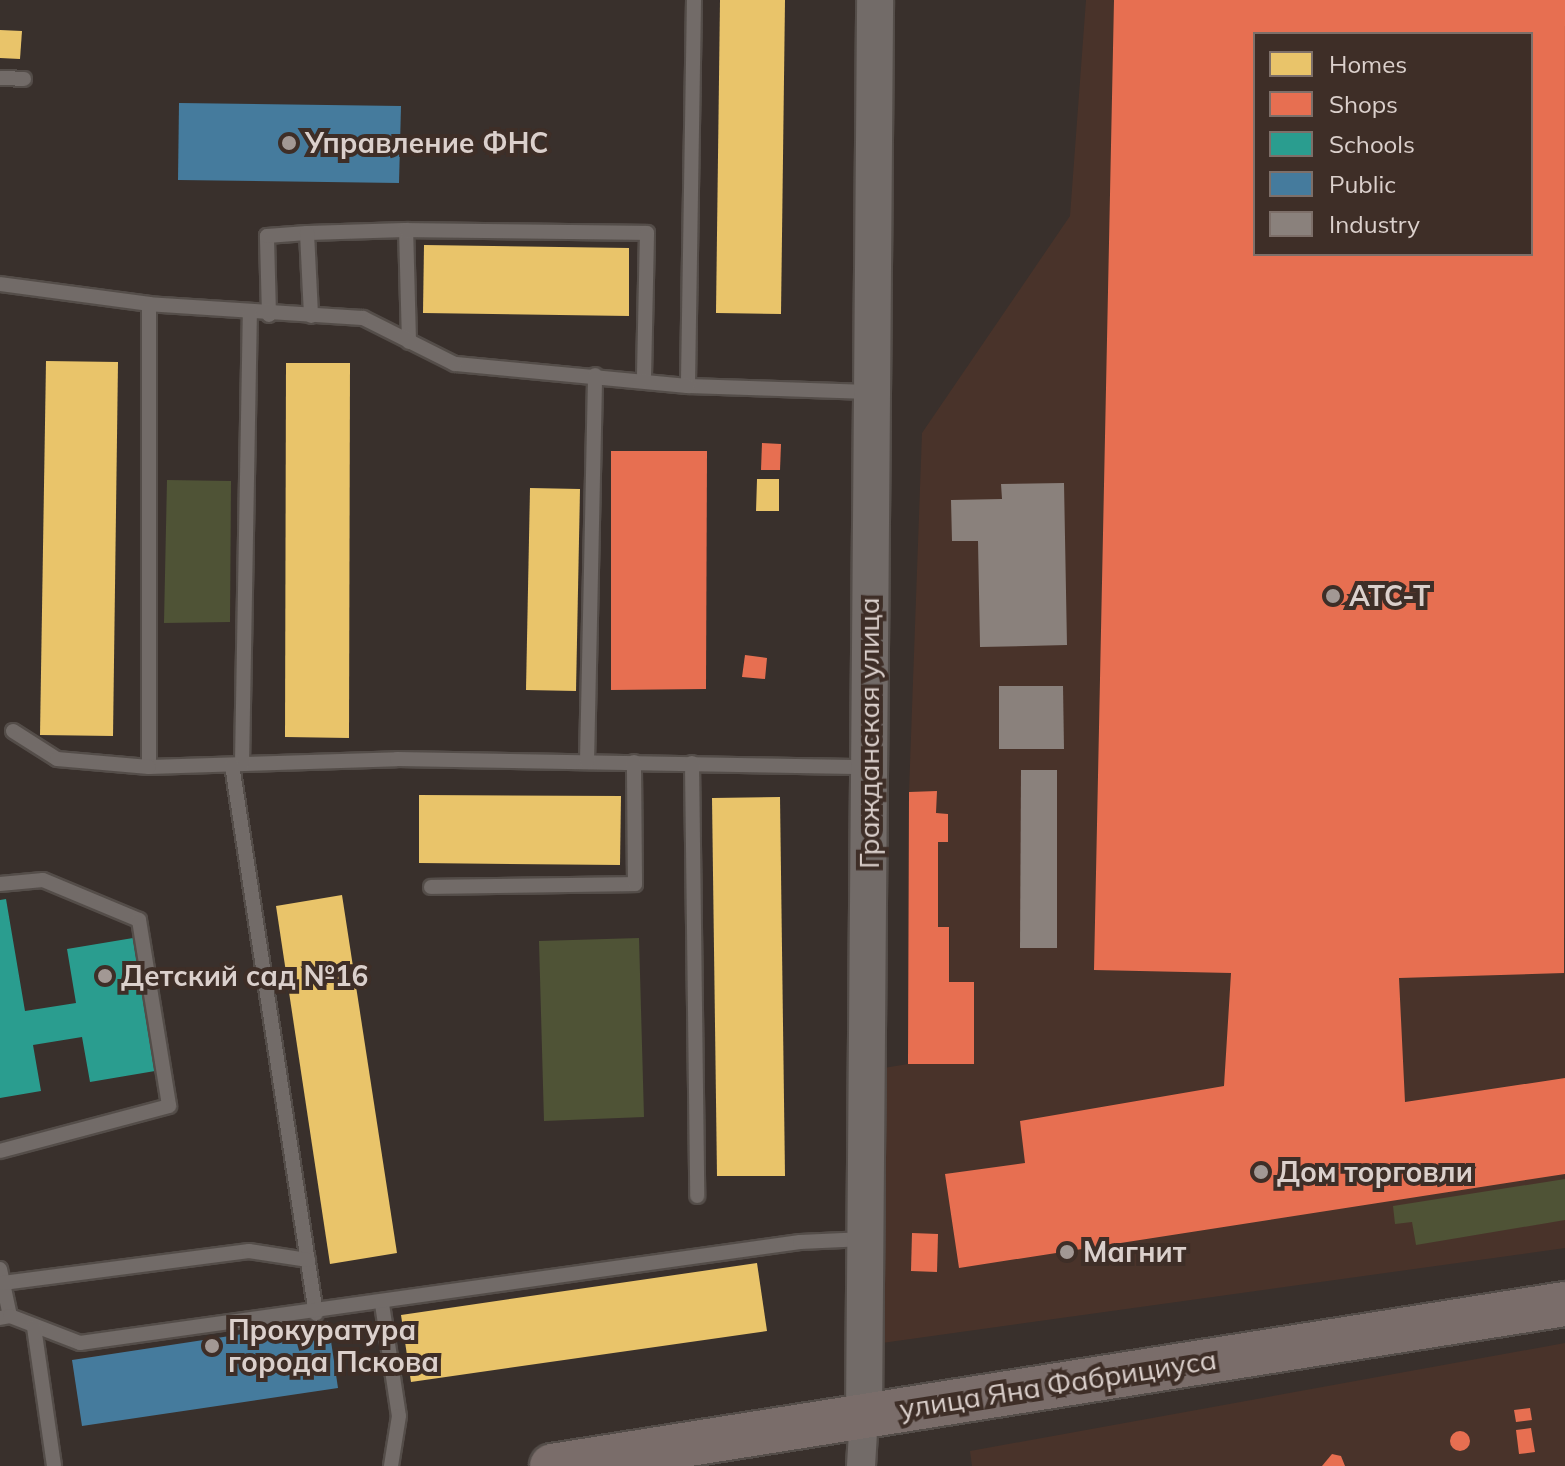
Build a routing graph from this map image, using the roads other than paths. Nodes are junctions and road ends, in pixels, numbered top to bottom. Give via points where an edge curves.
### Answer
1 (694, 0) edge
2 (875, 0) edge
3 (0, 78) edge
4 (24, 79) dead end
5 (406, 230) junction
6 (307, 233) junction
7 (0, 284) edge
8 (149, 304) junction
9 (250, 314) junction
10 (269, 315) junction
11 (311, 316) junction
12 (409, 342) junction
13 (595, 375) junction
14 (644, 379) junction
15 (688, 386) junction
16 (872, 392) junction
17 (13, 731) dead end
18 (587, 762) junction
19 (634, 762) junction
20 (692, 763) junction
21 (237, 765) junction
22 (149, 767) junction
23 (869, 767) junction
24 (0, 884) edge
25 (431, 887) dead end
26 (0, 1151) edge
27 (697, 1196) dead end
28 (866, 1239) junction
29 (308, 1260) junction
30 (2, 1276) edge
31 (382, 1304) junction
32 (1565, 1304) edge
33 (316, 1314) junction
34 (5, 1317) edge
35 (34, 1327) junction
36 (864, 1415) junction
37 (54, 1466) edge
38 (391, 1466) edge
39 (552, 1466) edge
40 (861, 1466) edge

1 - 15 lane
2 - 16 street, Гражданская улица
3 - 4 lane
5 - 6 lane
5 - 12 lane
5 - 14 lane via 647,233
6 - 10 lane via 267,236
6 - 11 lane
7 - 8 lane
8 - 9 lane
8 - 22 lane
9 - 10 lane
9 - 21 lane
10 - 11 lane
11 - 12 lane via 363,318
12 - 13 lane via 455,364
13 - 14 lane
13 - 18 lane
14 - 15 lane
15 - 16 lane
16 - 23 street, Гражданская улица
17 - 22 lane via 57,759
18 - 19 lane
18 - 21 lane
19 - 20 lane
19 - 25 lane via 635,884
20 - 23 lane
20 - 27 lane
21 - 22 lane
21 - 29 lane
23 - 28 street, Гражданская улица
24 - 26 lane via 43,880 139,920 169,1106
28 - 31 lane via 800,1242
28 - 36 street, Гражданская улица
29 - 30 lane via 249,1251
29 - 33 lane
30 - 34 lane
31 - 33 lane
31 - 38 lane via 399,1416
32 - 36 main road, улица Яна Фабрициуса
33 - 35 lane via 80,1343
34 - 35 lane
35 - 37 lane
36 - 39 main road, улица Яна Фабрициуса
36 - 40 street, Гражданская улица

